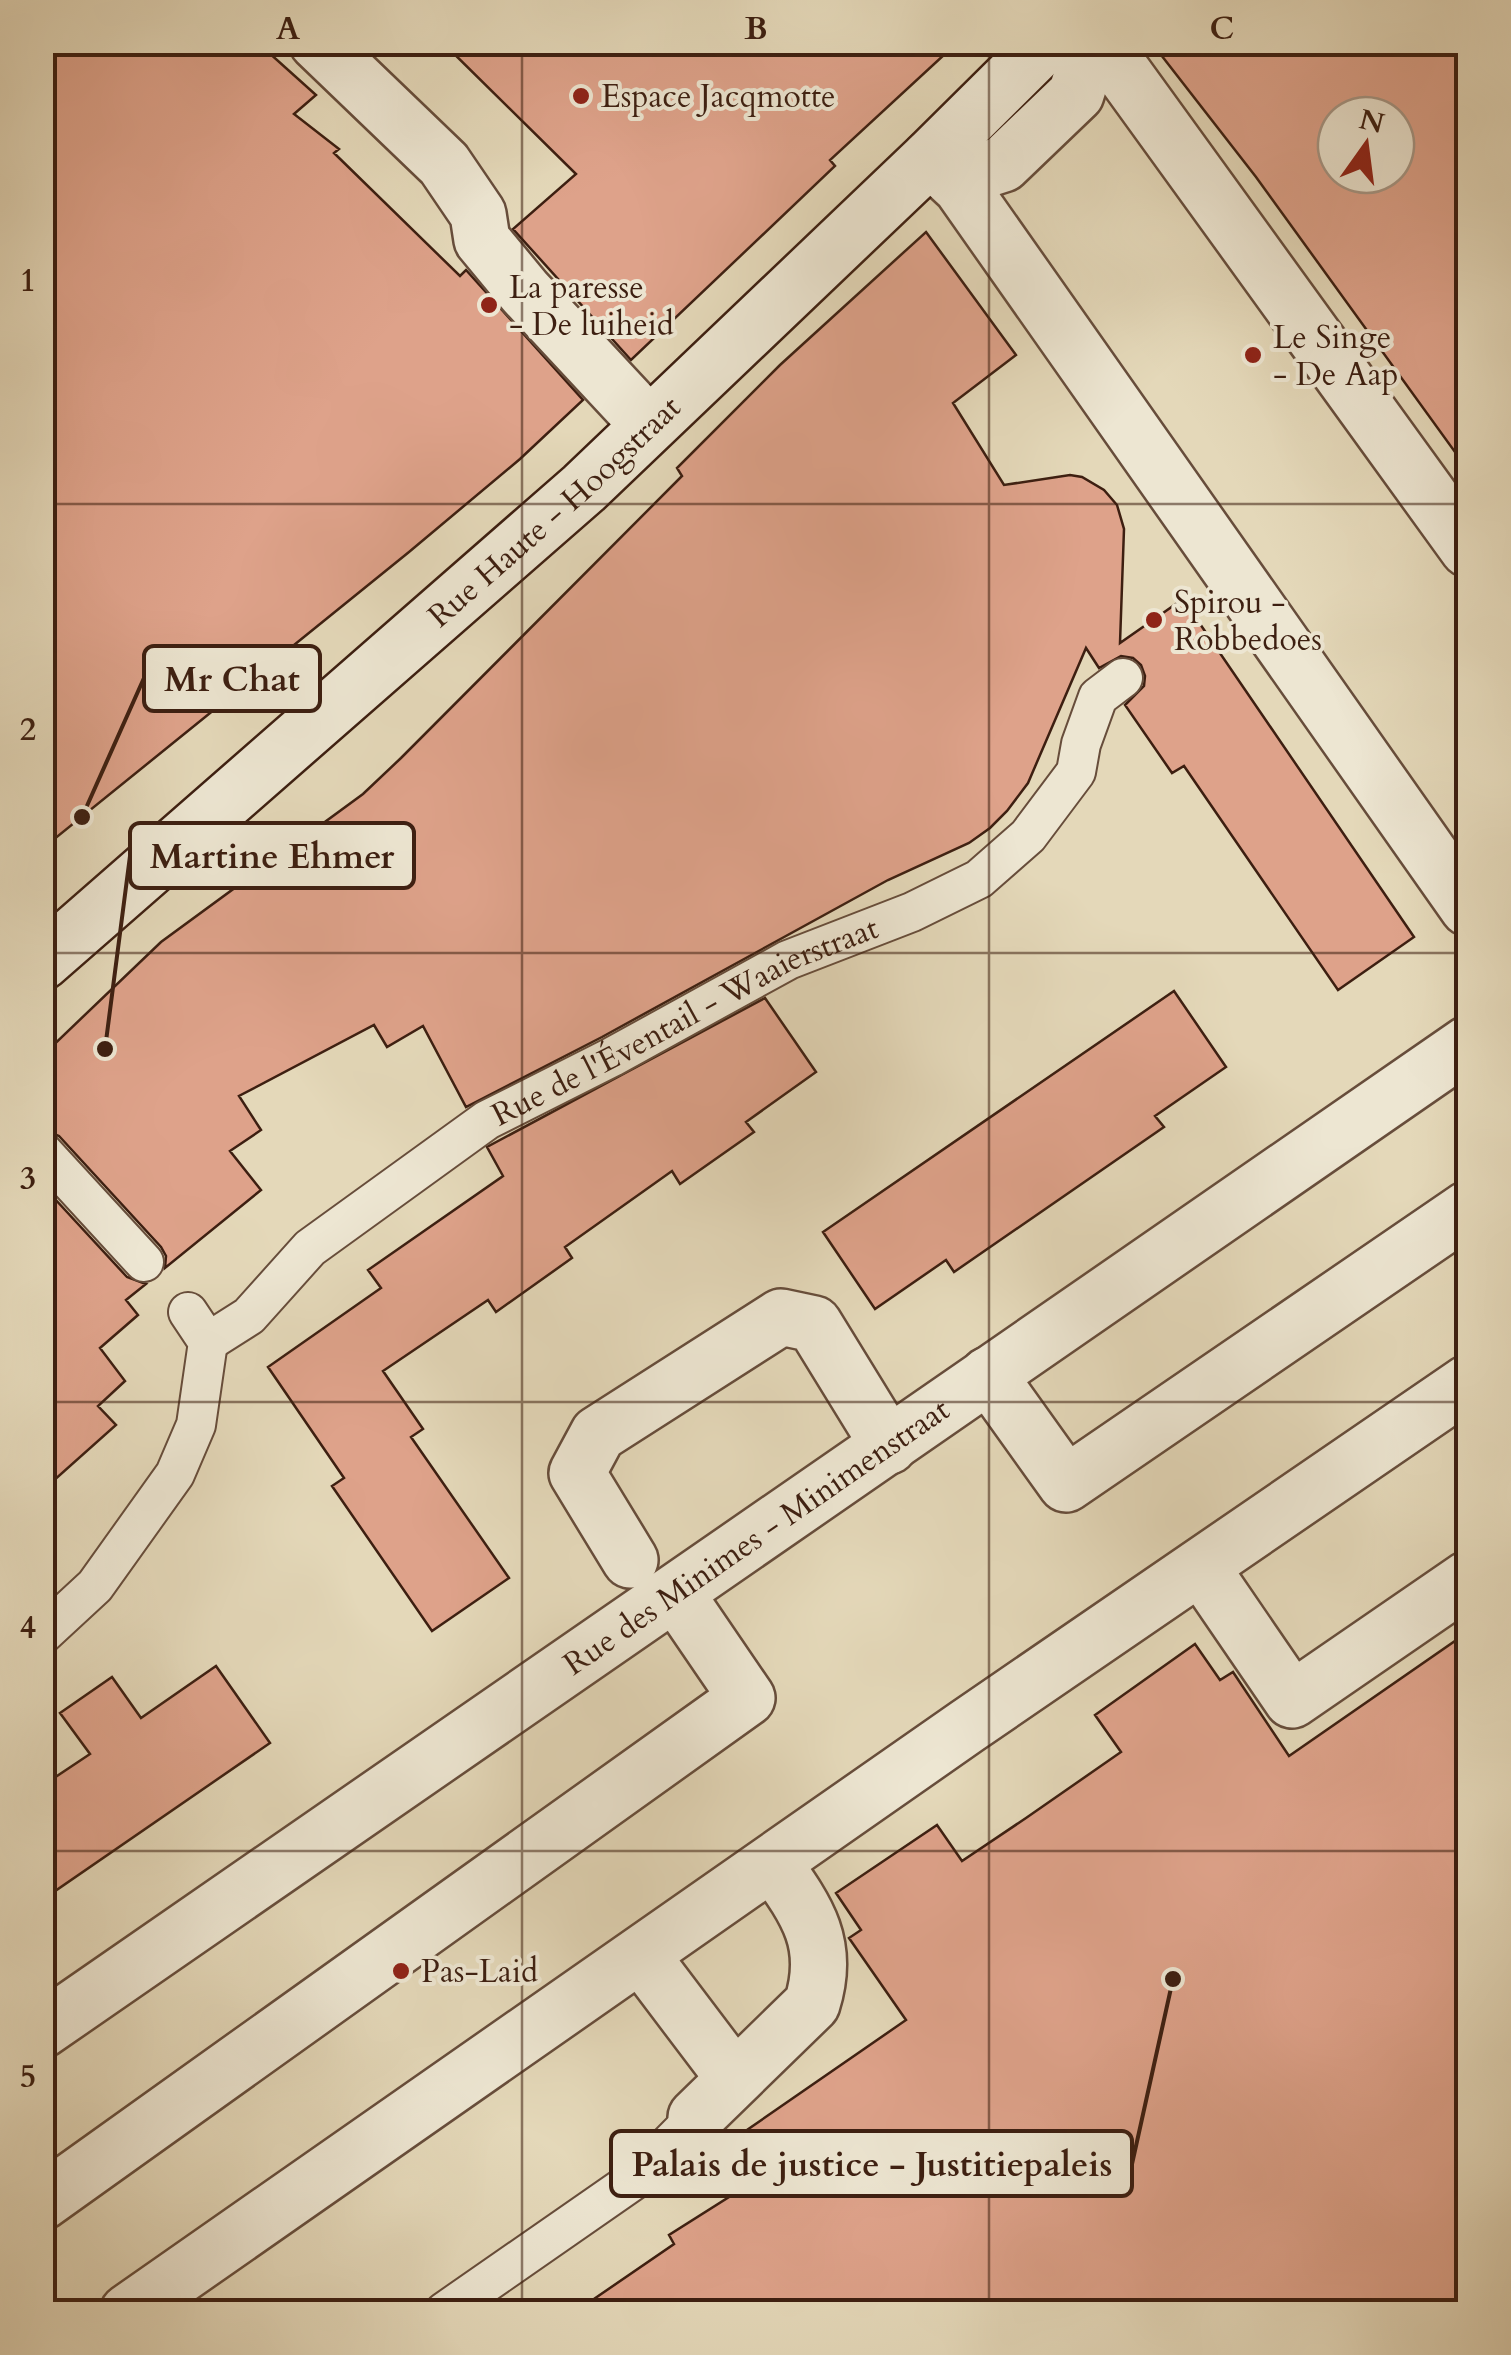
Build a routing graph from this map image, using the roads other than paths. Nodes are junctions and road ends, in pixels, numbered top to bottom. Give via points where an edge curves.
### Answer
1 (317, 42) edge
2 (1079, 48) edge
3 (953, 166) junction
4 (648, 424) junction
5 (1468, 550) edge
6 (1123, 678) dead end
7 (1468, 908) edge
8 (42, 962) edge
9 (1468, 1044) edge
10 (42, 1151) edge
11 (1468, 1209) edge
12 (144, 1262) dead end
13 (988, 1375) junction
14 (1468, 1384) edge
15 (889, 1446) junction
16 (630, 1560) dead end
17 (1201, 1567) junction
18 (1468, 1579) edge
19 (676, 1594) junction
20 (42, 1635) edge
21 (773, 1864) junction
22 (641, 1956) junction
23 (42, 2030) edge
24 (734, 2078) junction
25 (696, 2117) joint
26 (42, 2202) edge
27 (128, 2312) edge
28 (444, 2312) edge

1 - 4 street via 444,164 478,214 482,240
2 - 3 street, Rue Haute - Hoogstraat
2 - 5 street
3 - 4 street, Rue Haute - Hoogstraat
3 - 7 street via 961,188
4 - 8 street, Rue Haute - Hoogstraat via 584,488
6 - 20 lane, Rue de l'Éventail - Waaierstraat via 1098,696 1076,772 1028,836 980,879 788,960 487,1120 310,1248 249,1316 198,1327 196,1425 175,1474 96,1586
9 - 13 street, Rue des Minimes - Minimenstraat
10 - 12 lane
11 - 13 street via 1066,1484
13 - 15 street, Rue des Minimes - Minimenstraat
14 - 17 street
15 - 16 street via 814,1324 782,1317 598,1434 577,1474
15 - 19 street, Rue des Minimes - Minimenstraat
17 - 18 street via 1292,1700
17 - 21 street
19 - 23 street, Rue des Minimes - Minimenstraat
19 - 26 street via 746,1698
21 - 22 street
21 - 24 street via 806,1910 820,1961 818,1983 812,2004
22 - 24 street
22 - 27 street
24 - 25 street
25 - 28 lane via 634,2180

